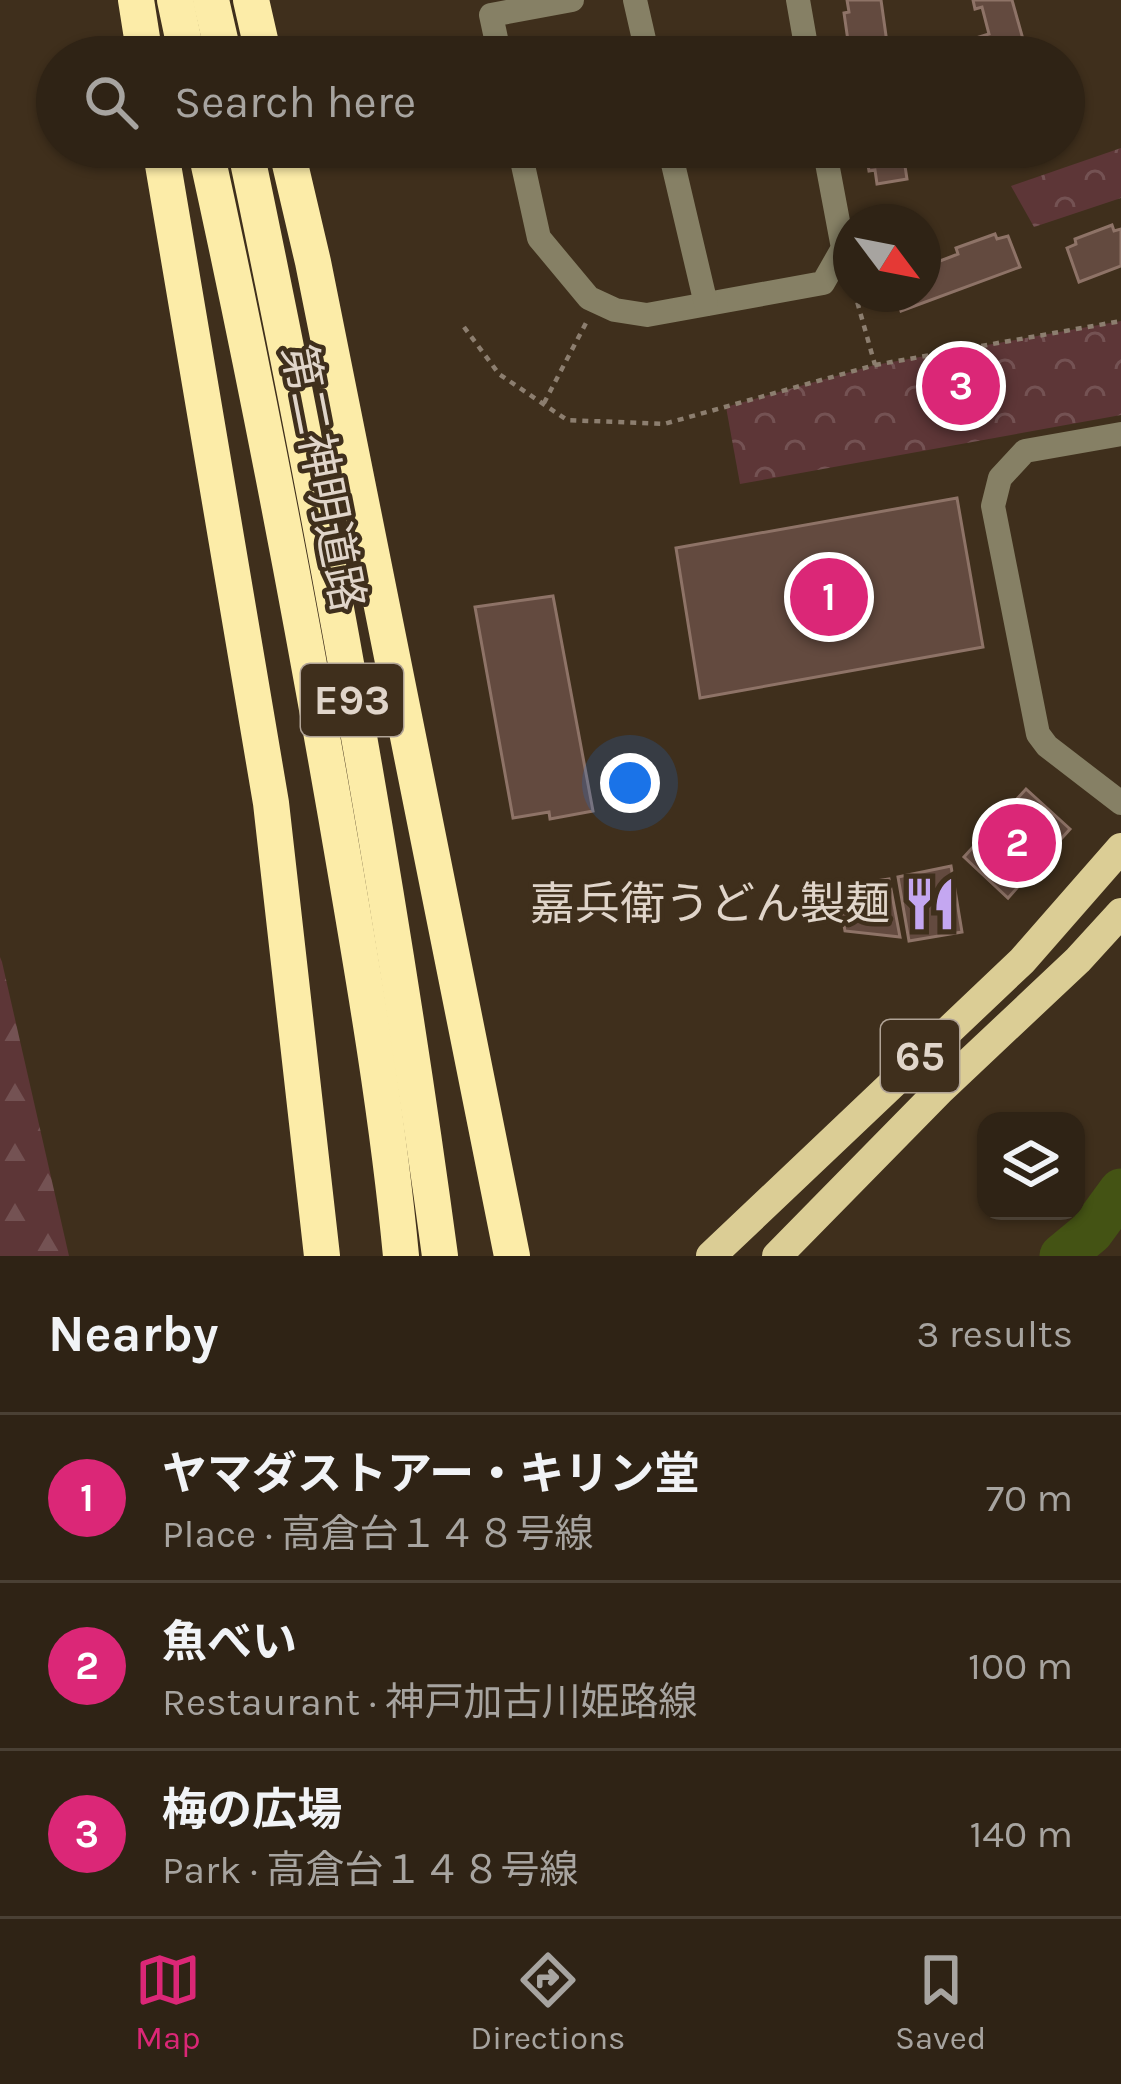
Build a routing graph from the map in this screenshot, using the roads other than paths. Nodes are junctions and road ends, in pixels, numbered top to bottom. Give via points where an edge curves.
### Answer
1 (136, 0) edge
2 (175, 0) edge
3 (211, 0) edge
4 (251, 0) edge
5 (572, 0) edge
6 (635, 0) edge
7 (798, 0) edge
8 (142, 36) edge
9 (183, 36) edge
10 (219, 36) edge
11 (259, 36) edge
12 (496, 36) edge
13 (644, 36) edge
14 (804, 36) edge
15 (164, 168) edge
16 (209, 168) edge
17 (249, 168) edge
18 (291, 168) edge
19 (523, 168) edge
20 (674, 168) edge
21 (828, 168) edge
22 (706, 304) junction
23 (1121, 434) edge
24 (1121, 803) edge
25 (1121, 848) edge
26 (1121, 914) edge
27 (322, 1256) edge
28 (401, 1256) edge
29 (440, 1256) edge
30 (512, 1256) edge
31 (711, 1256) edge
32 (777, 1256) edge

1 - 8 highway
2 - 9 highway
3 - 10 highway
4 - 11 highway
5 - 12 street via 491,15
6 - 13 street
7 - 14 street
15 - 27 highway via 272,803
16 - 28 highway, 第二神明道路 / E93 via 317,707 376,1052
17 - 29 highway, 第二神明道路 / E93 via 352,702
18 - 30 highway
19 - 22 street via 538,238 589,298 647,315
20 - 22 street
21 - 22 street via 843,248 823,283
23 - 24 street via 1025,452 1000,478 993,506 1038,734
25 - 31 main road, 65 via 1022,961
26 - 32 main road, 65

